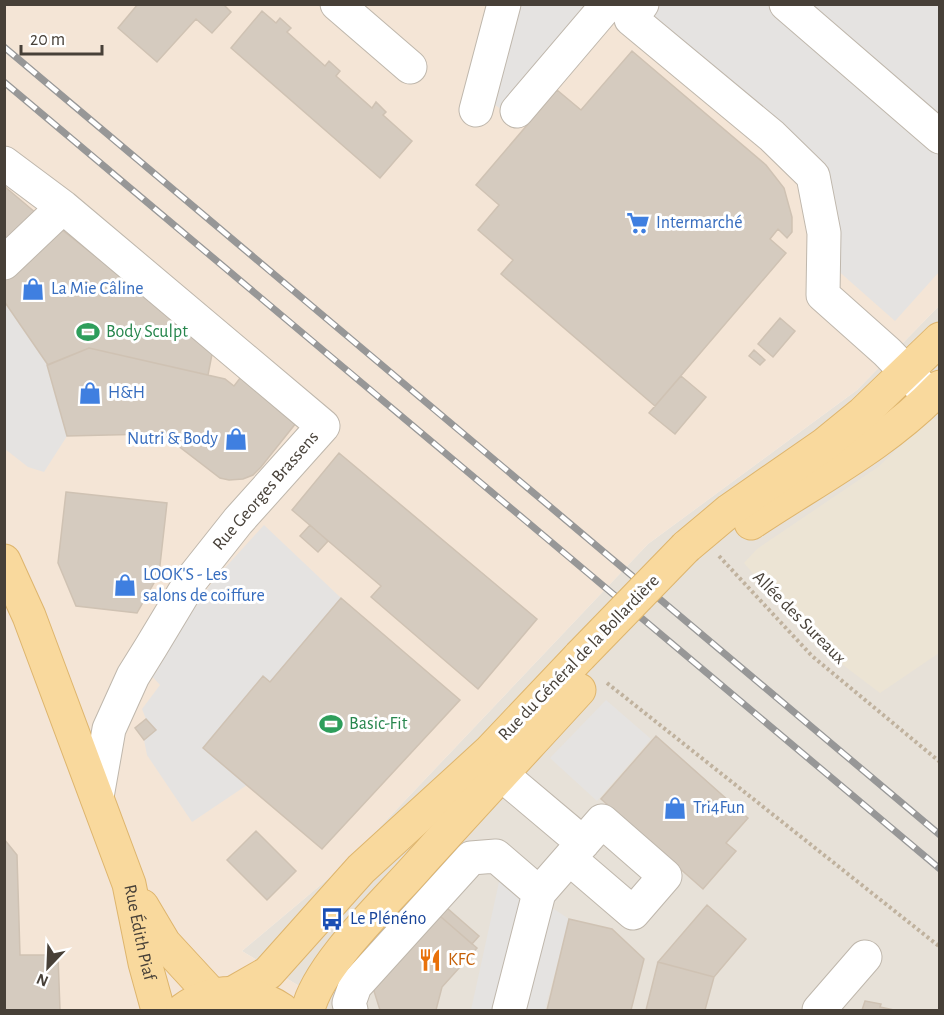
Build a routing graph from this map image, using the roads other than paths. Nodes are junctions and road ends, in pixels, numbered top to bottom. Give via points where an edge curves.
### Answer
1 (337, 4) edge
2 (504, 4) edge
3 (786, 4) edge
4 (624, 8) edge
5 (410, 67) dead end
6 (476, 110) dead end
7 (517, 111) dead end
8 (939, 137) edge
9 (4, 163) edge
10 (63, 207) junction
11 (4, 263) edge
12 (939, 339) edge
13 (907, 372) junction
14 (935, 392) edge
15 (701, 554) junction
16 (4, 561) edge
17 (4, 587) edge
18 (29, 616) junction
19 (495, 763) junction
20 (97, 797) junction
21 (129, 884) junction
22 (539, 893) junction
23 (865, 957) dead end
24 (315, 985) edge
25 (223, 994) junction
26 (158, 1011) edge
27 (183, 1011) edge
28 (282, 1011) edge
29 (287, 1011) edge
30 (351, 1011) edge
31 (509, 1011) edge
32 (819, 1011) edge

1 - 5 street
2 - 6 street
3 - 8 street
4 - 7 street
4 - 13 street via 813,176 824,233 823,295
9 - 10 street, Rue Georges Brassens
10 - 11 street
10 - 20 street, Rue Georges Brassens via 323,426 238,520 192,579 133,676 109,729
12 - 13 main road, Rue du Général de la Bollardière
13 - 14 street
13 - 15 main road, Rue du Général de la Bollardière via 825,444 730,510
14 - 15 main road, Rue du Général de la Bollardière via 882,438
15 - 19 main road, Rue du Général de la Bollardière via 588,664
16 - 18 main road
17 - 18 main road
18 - 20 main road
19 - 22 street via 576,851
19 - 24 main road, Rue du Général de la Bollardière
19 - 25 main road, Rue du Général de la Bollardière via 361,869 267,973
20 - 21 main road
21 - 25 main road, Rue Édith Piaf via 164,943
21 - 26 main road, Rue Édith Piaf
22 - 30 street via 496,856 471,858 354,986
22 - 31 street
23 - 32 street
24 - 29 street
25 - 27 main road, Rue du Général de la Bollardière via 192,1003
25 - 28 main road via 255,996

